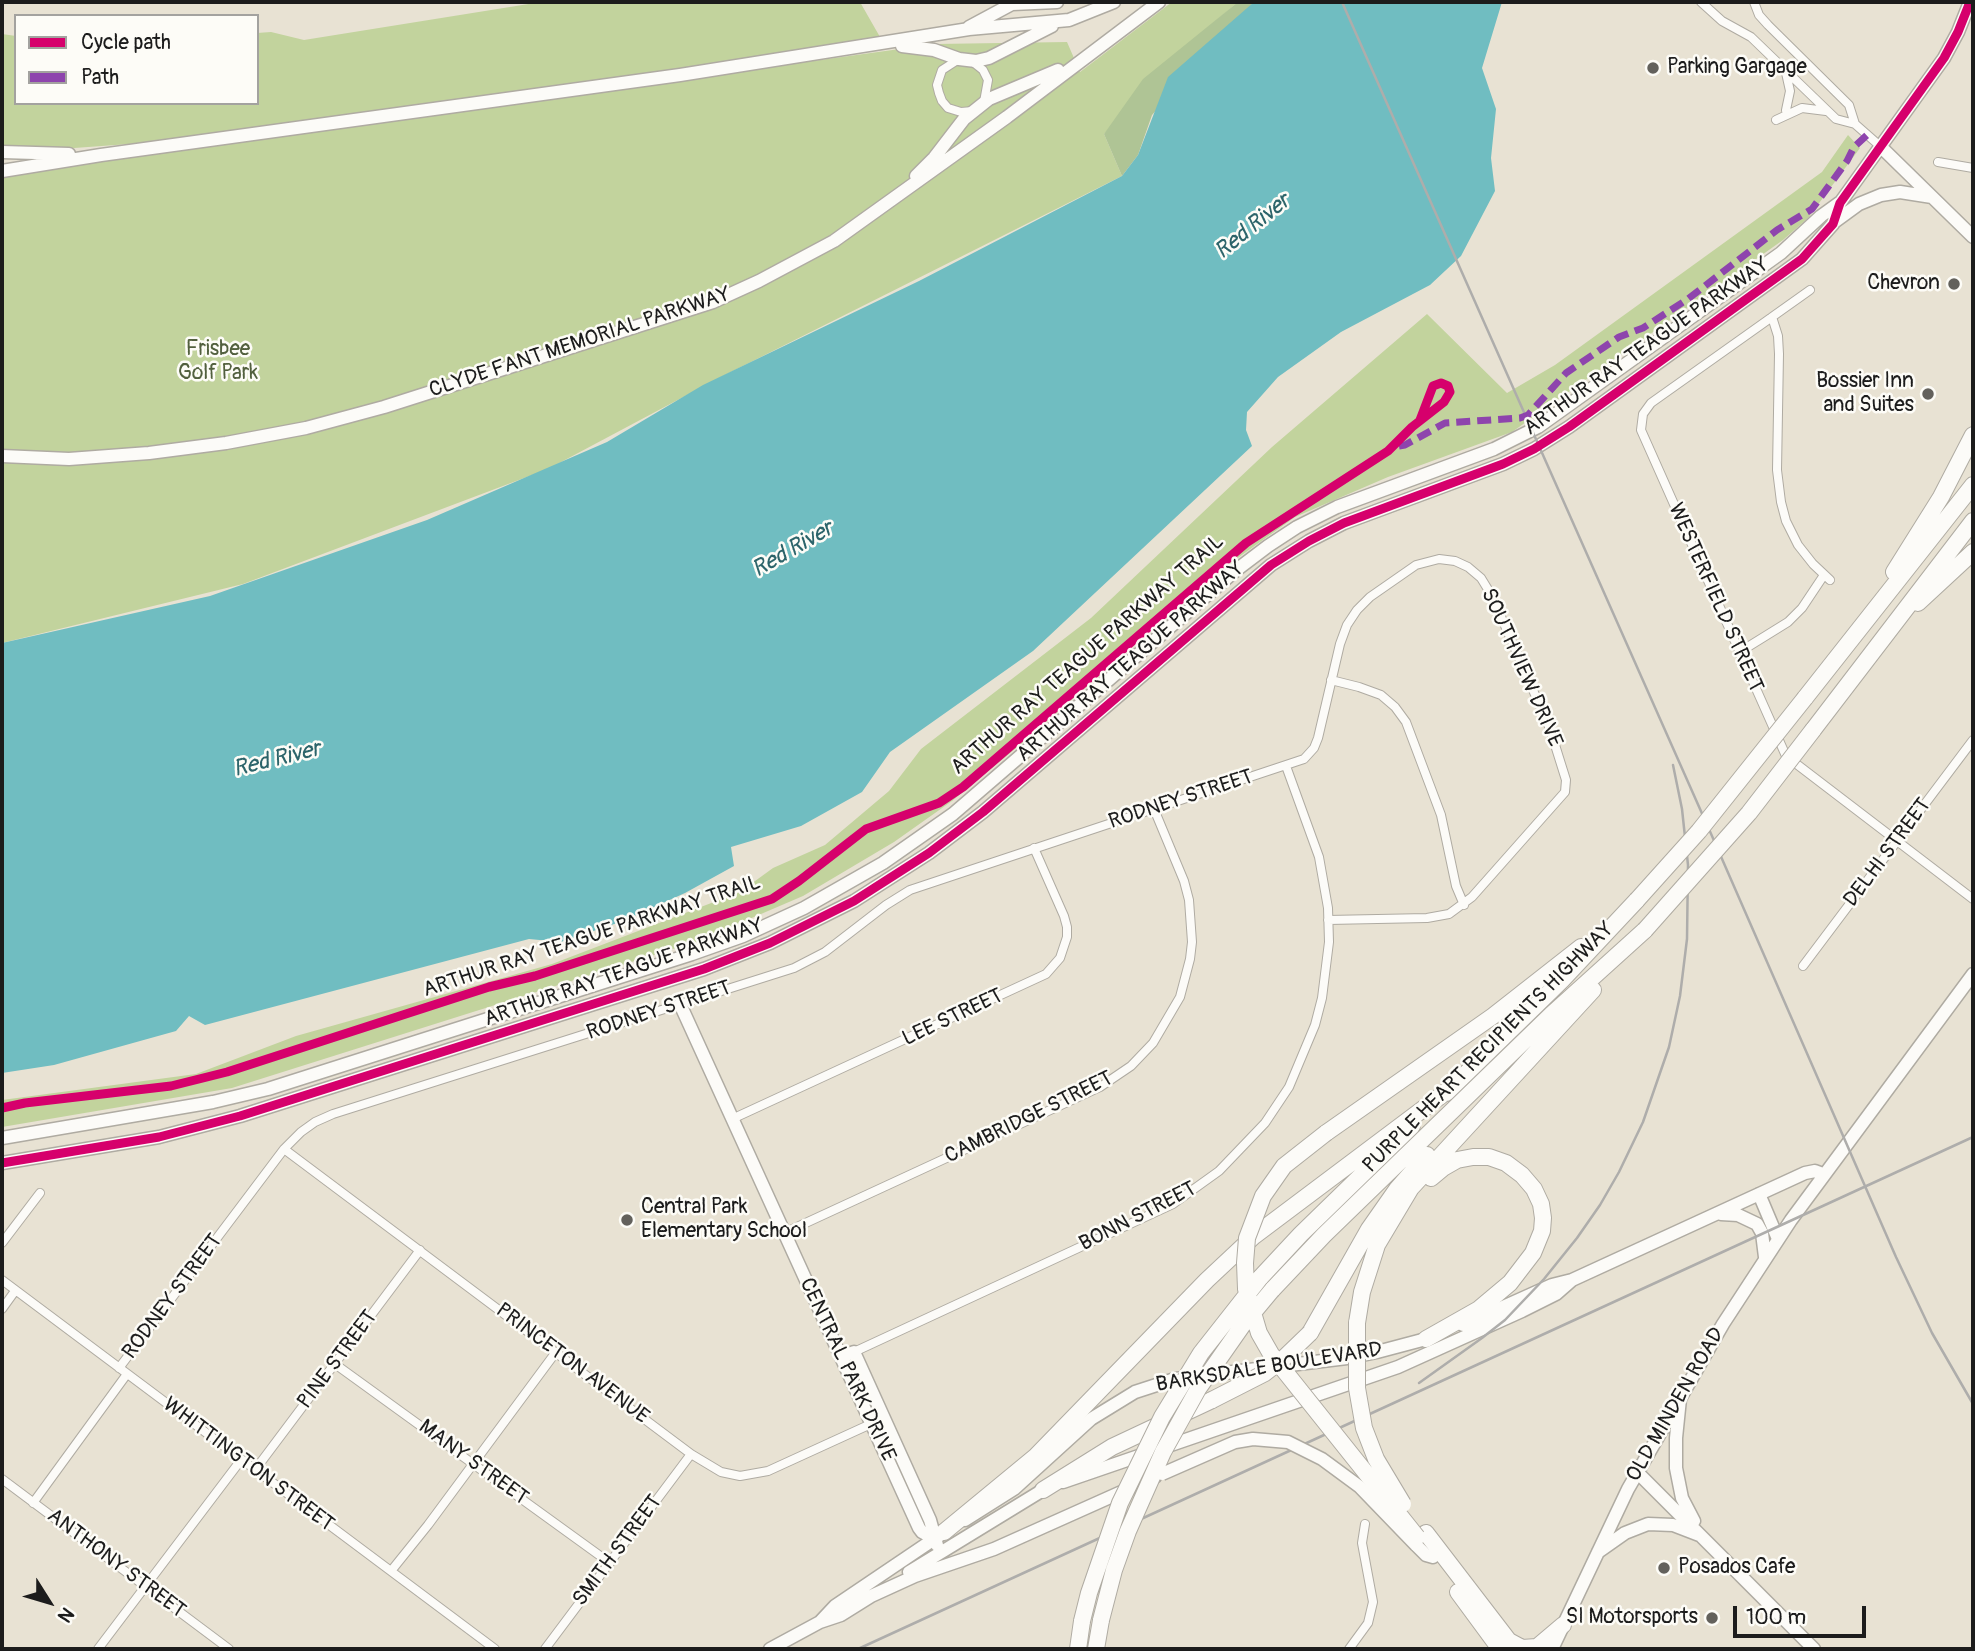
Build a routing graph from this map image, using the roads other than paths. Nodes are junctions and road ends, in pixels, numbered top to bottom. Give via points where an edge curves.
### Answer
1 (1023, 2) edge
2 (1057, 2) edge
3 (1114, 2) edge
4 (1159, 2) edge
5 (1701, 2) edge
6 (1754, 2) edge
7 (1970, 2) edge
8 (1069, 20) junction
9 (1122, 30) junction
10 (958, 31) junction
11 (884, 44) junction
12 (965, 60) junction
13 (1785, 70) junction
14 (979, 107) junction
15 (1786, 110) dead end
16 (1829, 112) junction
17 (1776, 120) dead end
18 (1855, 124) junction
19 (1880, 146) junction
20 (135, 150) junction
21 (2, 152) edge
22 (1938, 162) dead end
23 (1973, 168) edge
24 (2, 171) edge
25 (1932, 197) junction
26 (1840, 203) junction
27 (871, 215) junction
28 (1833, 223) junction
29 (1973, 237) edge
30 (1810, 290) dead end
31 (1772, 317) junction
32 (1973, 435) edge
33 (2, 457) edge
34 (1973, 485) edge
35 (1973, 521) edge
36 (1973, 552) edge
37 (1897, 620) junction
38 (1851, 639) junction
39 (1738, 653) junction
40 (1331, 680) junction
41 (1973, 740) edge
42 (1286, 766) junction
43 (1154, 809) junction
44 (1896, 842) junction
45 (1034, 848) junction
46 (1973, 899) edge
47 (1464, 905) junction
48 (1632, 905) junction
49 (1328, 920) junction
50 (1645, 930) junction
51 (1802, 966) dead end
52 (1973, 974) edge
53 (680, 1004) junction
54 (1521, 1068) junction
55 (1451, 1088) junction
56 (732, 1119) junction
57 (2, 1138) edge
58 (285, 1149) junction
59 (2, 1163) edge
60 (1824, 1174) junction
61 (40, 1193) dead end
62 (1759, 1195) junction
63 (1714, 1215) junction
64 (784, 1233) junction
65 (1778, 1239) junction
66 (2, 1243) edge
67 (420, 1250) junction
68 (1765, 1259) junction
69 (1369, 1273) junction
70 (2, 1280) edge
71 (1572, 1280) junction
72 (15, 1291) junction
73 (2, 1309) edge
74 (1426, 1339) junction
75 (556, 1352) junction
76 (848, 1355) junction
77 (335, 1364) junction
78 (123, 1371) junction
79 (1681, 1394) junction
80 (884, 1418) junction
81 (871, 1424) junction
82 (691, 1454) junction
83 (241, 1460) junction
84 (474, 1463) junction
85 (255, 1470) junction
86 (1637, 1472) junction
87 (2, 1479) edge
88 (1043, 1490) junction
89 (33, 1503) junction
90 (1365, 1524) dead end
91 (939, 1535) junction
92 (1703, 1536) junction
93 (1419, 1538) junction
94 (941, 1553) junction
95 (1597, 1553) junction
96 (610, 1563) junction
97 (947, 1565) junction
98 (391, 1572) junction
99 (146, 1586) junction
100 (869, 1597) junction
101 (820, 1622) junction
102 (1563, 1626) junction
103 (1508, 1646) edge
104 (98, 1649) edge
105 (229, 1649) edge
106 (495, 1649) edge
107 (545, 1649) edge
108 (770, 1649) edge
109 (1079, 1649) edge
110 (1096, 1649) edge
111 (1349, 1649) edge
112 (1552, 1649) edge
113 (1814, 1649) edge

1 - 2 main road
1 - 10 main road
3 - 8 main road
4 - 9 main road, CLYDE FANT MEMORIAL PARKWAY
5 - 13 street via 1722,21 1751,37
6 - 18 street via 1762,18 1849,106
7 - 19 main road, ARTHUR RAY TEAGUE PARKWAY via 1944,58
8 - 10 main road
8 - 12 main road via 989,58
9 - 14 main road via 1049,75 1003,92
9 - 27 main road, CLYDE FANT MEMORIAL PARKWAY
10 - 11 main road
11 - 12 main road via 933,50
11 - 20 main road
12 - 14 street via 983,70 988,80
12 - 14 street via 942,70 939,93 948,108 961,112
13 - 15 street via 1790,91
13 - 16 street
14 - 27 main road via 934,158
16 - 17 street via 1802,108
16 - 18 street via 1842,122
18 - 19 street
19 - 25 main road
19 - 26 main road, ARTHUR RAY TEAGUE PARKWAY
20 - 21 main road
20 - 24 main road
22 - 23 street
25 - 28 main road via 1900,192 1881,195
25 - 29 main road
26 - 28 main road, ARTHUR RAY TEAGUE PARKWAY
26 - 57 main road, ARTHUR RAY TEAGUE PARKWAY via 1787,249 1538,427 1494,449 1345,504 1268,546 961,808 883,863 814,903 692,954 268,1089
27 - 33 main road, CLYDE FANT MEMORIAL PARKWAY via 820,250 713,302 364,414 188,449 69,459
28 - 59 main road, ARTHUR RAY TEAGUE PARKWAY via 1795,264 1552,439 1503,464 1344,523 1271,565 958,832 896,875 814,922 704,969 216,1124
30 - 31 street, WESTERFIELD STREET
31 - 39 street via 1779,354 1780,497 1793,537 1827,577 1792,619
31 - 39 street, WESTERFIELD STREET via 1651,403 1641,419 1643,435
32 - 38 highway via 1941,497
34 - 38 highway, PURPLE HEART RECIPIENTS HIGHWAY
35 - 37 highway, PURPLE HEART RECIPIENTS HIGHWAY
36 - 37 highway
37 - 50 highway, PURPLE HEART RECIPIENTS HIGHWAY, bridge via 1749,813
38 - 48 highway, PURPLE HEART RECIPIENTS HIGHWAY, bridge via 1699,831
39 - 44 street, WESTERFIELD STREET via 1786,756
40 - 42 street, SOUTHVIEW DRIVE via 1314,748 1304,759
40 - 47 street via 1381,695 1406,722 1439,807
40 - 47 street, SOUTHVIEW DRIVE via 1343,634 1357,610 1416,565 1439,559 1455,561 1475,572 1486,586 1550,729 1567,786 1557,803
41 - 44 street, DELHI STREET
42 - 43 street, RODNEY STREET
42 - 49 street, BONN STREET via 1320,857
43 - 45 street, RODNEY STREET
43 - 64 street, CAMBRIDGE STREET via 1184,881 1192,942 1180,998 1153,1043 1131,1066 1100,1087
44 - 46 street, WESTERFIELD STREET
44 - 51 street, DELHI STREET
45 - 53 street, RODNEY STREET via 901,895 802,965
45 - 56 street, LEE STREET via 1067,927 1060,958 1046,974
47 - 49 street, SOUTHVIEW DRIVE via 1439,917
48 - 55 highway, PURPLE HEART RECIPIENTS HIGHWAY
48 - 93 highway, bridge via 1493,1016 1283,1166 1263,1196 1247,1238 1246,1289 1259,1333
49 - 76 street, BONN STREET via 1322,998 1298,1068 1265,1123 1219,1171 1151,1215
50 - 54 highway
50 - 110 highway, PURPLE HEART RECIPIENTS HIGHWAY, bridge via 1315,1245 1272,1290 1216,1363 1163,1452 1128,1531
52 - 60 main road
53 - 56 main road, CENTRAL PARK DRIVE
53 - 58 street, RODNEY STREET via 332,1114 307,1127
54 - 69 highway via 1411,1188 1377,1245
54 - 88 highway, bridge via 1421,1160 1397,1189 1369,1228 1310,1333 1283,1359 1265,1373 1112,1447
55 - 91 highway via 1254,1236 1035,1457
55 - 109 highway, PURPLE HEART RECIPIENTS HIGHWAY, bridge via 1301,1234 1201,1353 1162,1417 1120,1503 1089,1593
56 - 64 main road, CENTRAL PARK DRIVE
58 - 67 street, PRINCETON AVENUE
58 - 78 street, RODNEY STREET
60 - 62 main road, BARKSDALE BOULEVARD via 1805,1173
60 - 65 main road, OLD MINDEN ROAD
61 - 66 street
62 - 63 main road, BARKSDALE BOULEVARD
62 - 65 main road
63 - 68 main road via 1738,1214 1757,1224
63 - 71 main road, BARKSDALE BOULEVARD
64 - 76 main road, CENTRAL PARK DRIVE via 803,1282
65 - 68 main road, OLD MINDEN ROAD
67 - 75 street, PRINCETON AVENUE
67 - 77 street, PINE STREET
68 - 79 main road, OLD MINDEN ROAD
69 - 74 highway via 1422,1190 1443,1168 1457,1160 1489,1157 1522,1175 1534,1189 1543,1218 1533,1254 1494,1297
69 - 93 highway, bridge via 1357,1323 1357,1388 1367,1435
70 - 72 street, WHITTINGTON STREET
71 - 74 main road, BARKSDALE BOULEVARD
71 - 88 main road, BARKSDALE BOULEVARD via 1548,1299 1398,1367
72 - 73 street
72 - 78 street, WHITTINGTON STREET
74 - 91 main road, BARKSDALE BOULEVARD via 1346,1357 1175,1379 1135,1392 1091,1419 1002,1499
75 - 82 street, PRINCETON AVENUE
75 - 84 street
76 - 80 main road, CENTRAL PARK DRIVE
76 - 81 main road, CENTRAL PARK DRIVE
77 - 84 street, MANY STREET
77 - 85 street, PINE STREET
78 - 83 street, WHITTINGTON STREET
78 - 89 street, RODNEY STREET
79 - 86 main road, OLD MINDEN ROAD
79 - 92 main road via 1678,1483
80 - 81 street, PRINCETON AVENUE
80 - 91 main road, CENTRAL PARK DRIVE
81 - 82 street, PRINCETON AVENUE via 750,1476 721,1472
81 - 91 main road, CENTRAL PARK DRIVE via 919,1528
82 - 96 street, SMITH STREET
83 - 85 street, WHITTINGTON STREET
83 - 99 street
84 - 96 street, MANY STREET
84 - 98 street
85 - 98 street, WHITTINGTON STREET
86 - 92 main road
86 - 95 main road, OLD MINDEN ROAD
87 - 89 street, ANTHONY STREET
88 - 94 main road, BARKSDALE BOULEVARD
89 - 99 street, ANTHONY STREET
90 - 111 street via 1362,1543 1373,1602 1368,1623
91 - 94 main road, CENTRAL PARK DRIVE
91 - 101 main road, BARKSDALE BOULEVARD via 835,1606
92 - 95 main road via 1673,1525 1648,1524 1625,1533
92 - 113 main road
93 - 97 main road, bridge via 1322,1459 1288,1442 1253,1439 1234,1442 994,1549
93 - 103 highway
93 - 103 highway
94 - 97 street
94 - 100 main road, BARKSDALE BOULEVARD
95 - 102 main road, OLD MINDEN ROAD
96 - 107 street, SMITH STREET
97 - 100 main road
98 - 106 street, WHITTINGTON STREET
99 - 104 street
99 - 105 street, ANTHONY STREET
100 - 101 main road, BARKSDALE BOULEVARD
101 - 108 main road, BARKSDALE BOULEVARD
102 - 103 highway via 1537,1647
102 - 112 main road, OLD MINDEN ROAD

